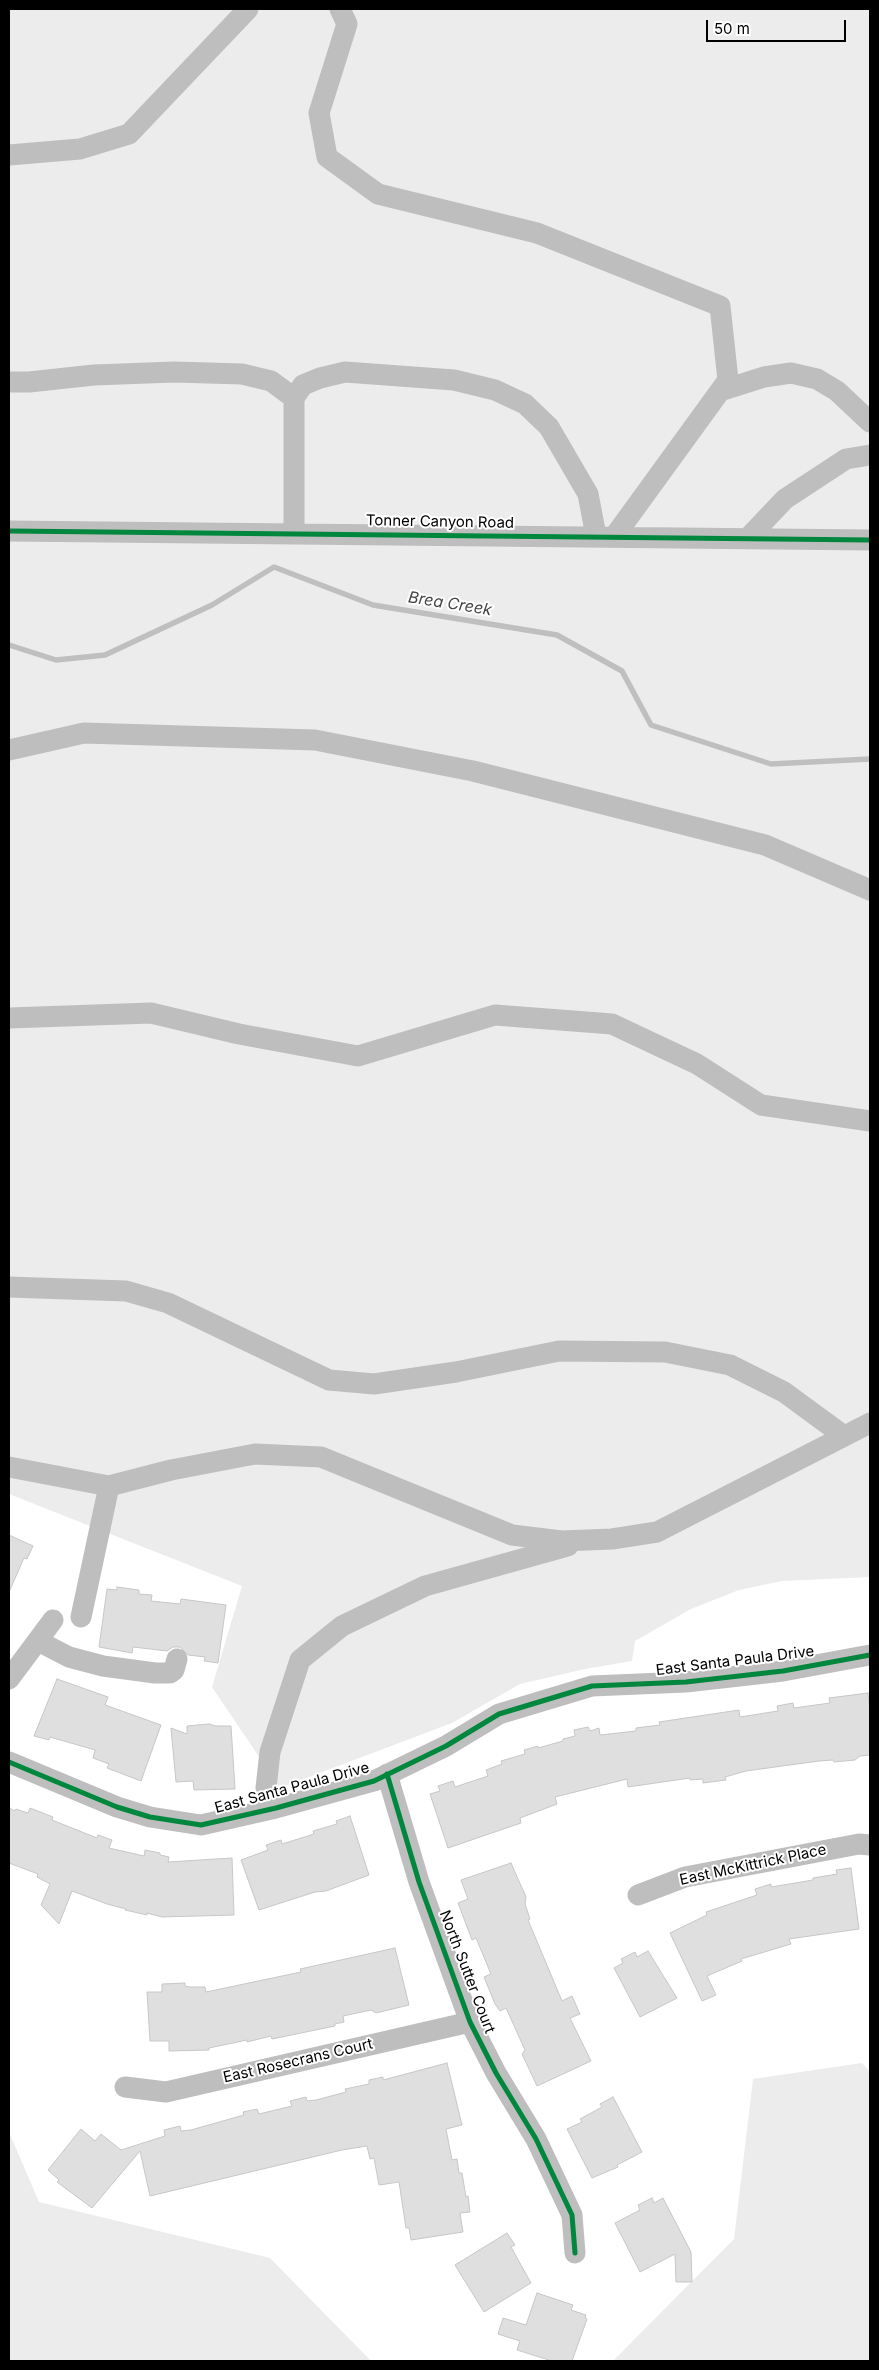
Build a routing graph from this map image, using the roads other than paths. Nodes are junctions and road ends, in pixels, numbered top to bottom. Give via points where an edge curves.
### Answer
1 (248, 9) edge
2 (340, 9) edge
3 (9, 155) edge
4 (9, 382) edge
5 (720, 391) junction
6 (294, 398) junction
7 (870, 422) edge
8 (870, 455) edge
9 (9, 531) edge
10 (294, 533) junction
11 (605, 536) junction
12 (747, 539) junction
13 (870, 540) edge
14 (9, 750) edge
15 (870, 890) edge
16 (9, 1018) edge
17 (870, 1121) edge
18 (9, 1287) edge
19 (870, 1423) edge
20 (844, 1436) junction
21 (9, 1467) edge
22 (110, 1486) junction
23 (587, 1540) junction
24 (81, 1617) dead end
25 (54, 1620) dead end
26 (38, 1640) junction
27 (870, 1655) edge
28 (177, 1659) dead end
29 (9, 1679) edge
30 (9, 1762) edge
31 (387, 1774) junction
32 (266, 1788) dead end
33 (870, 1846) edge
34 (638, 1895) dead end
35 (470, 2022) junction
36 (125, 2087) dead end
37 (575, 2253) dead end

1 - 3 street via 129,134 80,149
2 - 5 street via 347,24 319,113 326,157 378,194 537,233 720,306 728,380
4 - 6 street via 174,372 242,374 271,381
5 - 7 street via 764,377 791,373 817,380
5 - 11 street
6 - 10 street
6 - 11 street via 303,385 345,372 454,380 495,390 526,404 549,427 588,494
8 - 12 street via 846,459 785,499
9 - 10 street, Tonner Canyon Road
10 - 11 street, Tonner Canyon Road
11 - 12 street, Tonner Canyon Road
12 - 13 street, Tonner Canyon Road
14 - 15 street via 84,733 315,740 473,771 765,846
16 - 17 street via 151,1013 239,1034 358,1056 495,1015 612,1024 697,1064 761,1105
18 - 20 street via 126,1291 168,1303 329,1380 374,1384 456,1372 559,1351 665,1352 730,1365 784,1392
19 - 20 street
20 - 23 street via 657,1532
21 - 22 street
22 - 23 street via 255,1454 321,1457 512,1535 562,1541
22 - 24 street
23 - 32 street via 425,1586 342,1626 300,1660 270,1752
25 - 26 street
26 - 28 street via 69,1656 103,1666 170,1673
26 - 29 street
27 - 31 street, East Santa Paula Drive via 782,1671 686,1682 592,1686 499,1714 446,1746
30 - 31 street, East Santa Paula Drive via 117,1807 150,1817 201,1825 294,1803 374,1781
31 - 35 street, North Sutter Court via 419,1882
33 - 34 street, East McKittrick Place via 859,1844 685,1877
35 - 36 street, East Rosecrans Court via 166,2092
35 - 37 street, North Sutter Court via 536,2139 572,2215

